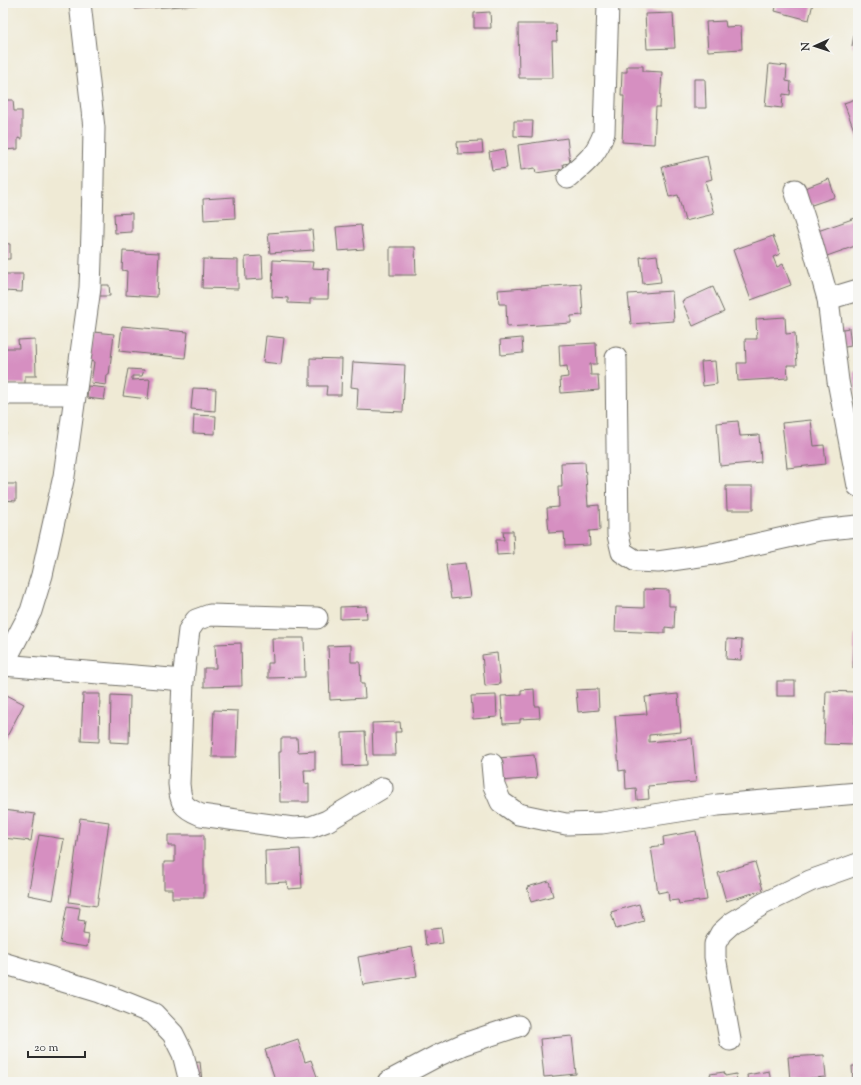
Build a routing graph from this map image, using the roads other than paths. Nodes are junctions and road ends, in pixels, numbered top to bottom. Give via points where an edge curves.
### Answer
1 (80, 3) edge
2 (608, 3) edge
3 (568, 178) dead end
4 (795, 190) dead end
5 (858, 290) edge
6 (828, 299) junction
7 (616, 358) dead end
8 (3, 394) edge
9 (75, 394) junction
10 (858, 486) edge
11 (858, 526) edge
12 (317, 618) dead end
13 (3, 665) edge
14 (183, 680) junction
15 (492, 764) dead end
16 (382, 788) dead end
17 (858, 793) edge
18 (858, 864) edge
19 (3, 963) edge
20 (518, 1026) dead end
21 (730, 1040) dead end
22 (190, 1082) edge
23 (388, 1082) edge

1 - 9 street via 94,128 90,288
2 - 3 street via 604,133 600,146 592,157
4 - 6 street
5 - 6 street
6 - 10 street via 838,381
7 - 11 street via 618,535 622,552 636,561 658,562 713,554 819,530
8 - 9 street
9 - 13 street via 64,476 42,575 31,611
12 - 14 street via 210,615 196,620 189,630
13 - 14 street
14 - 16 street via 179,784 181,800 188,809 201,815 293,828 311,827 328,821
15 - 17 street via 494,786 501,802 518,814 566,824 602,823 718,805
18 - 21 street via 810,882 763,904 721,933 715,944 715,957
19 - 22 street via 99,992 154,1014 173,1034 183,1054
20 - 23 street via 464,1044

